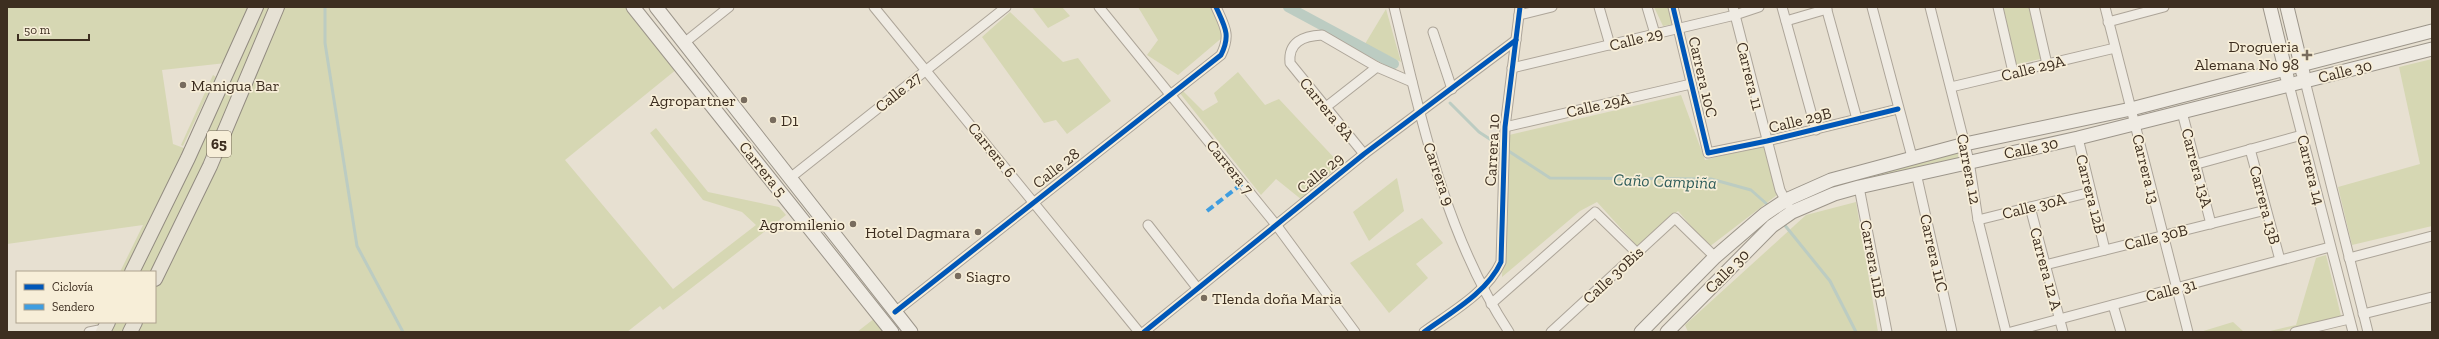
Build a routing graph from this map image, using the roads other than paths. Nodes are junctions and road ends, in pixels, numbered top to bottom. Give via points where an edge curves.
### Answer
1 (256, 7) edge
2 (277, 7) edge
3 (633, 7) edge
4 (656, 7) edge
5 (874, 7) edge
6 (1006, 7) edge
7 (1099, 7) edge
8 (1216, 7) edge
9 (1394, 7) edge
10 (1552, 7) edge
11 (1599, 7) edge
12 (1647, 7) edge
13 (1673, 7) edge
14 (1759, 7) edge
15 (1782, 7) edge
16 (1872, 7) edge
17 (1930, 7) edge
18 (1998, 7) edge
19 (2034, 7) edge
20 (2104, 7) edge
21 (2162, 7) edge
22 (2270, 7) edge
23 (2287, 7) edge
24 (727, 8) edge
25 (1826, 8) edge
26 (1520, 11) edge
27 (1734, 11) edge
28 (1786, 20) junction
29 (2108, 22) junction
30 (1678, 29) junction
31 (2432, 31) edge
32 (1433, 32) dead end
33 (1655, 34) junction
34 (1516, 40) junction
35 (684, 43) junction
36 (1610, 45) junction
37 (2115, 48) junction
38 (2432, 49) edge
39 (2047, 64) junction
40 (2301, 65) junction
41 (1377, 67) junction
42 (1512, 68) junction
43 (925, 69) junction
44 (2285, 69) junction
45 (2013, 72) junction
46 (2305, 81) junction
47 (1412, 82) junction
48 (1691, 84) junction
49 (2289, 85) junction
50 (1951, 87) junction
51 (1452, 89) junction
52 (1171, 94) junction
53 (1326, 107) junction
54 (1898, 109) junction
55 (2131, 109) junction
56 (2182, 112) junction
57 (1419, 114) junction
58 (1857, 119) junction
59 (2135, 124) junction
60 (1505, 127) junction
61 (1816, 130) junction
62 (2302, 135) junction
63 (2078, 138) junction
64 (1767, 142) junction
65 (1965, 144) junction
66 (2250, 149) junction
67 (1708, 153) joint
68 (1364, 154) junction
69 (1912, 157) junction
70 (1969, 161) junction
71 (2197, 164) junction
72 (1916, 173) junction
73 (790, 178) junction
74 (1859, 187) junction
75 (2091, 192) junction
76 (1034, 202) junction
77 (1789, 206) junction
78 (2030, 207) junction
79 (2266, 210) junction
80 (1978, 220) junction
81 (2211, 224) junction
82 (1148, 225) dead end
83 (1277, 226) junction
84 (2163, 236) junction
85 (2432, 236) edge
86 (2330, 247) junction
87 (2105, 250) junction
88 (1637, 253) junction
89 (1715, 257) junction
90 (2349, 258) junction
91 (2280, 260) junction
92 (2045, 265) junction
93 (132, 271) edge
94 (156, 277) edge
95 (1198, 288) junction
96 (1482, 288) junction
97 (2177, 288) junction
98 (2432, 297) edge
99 (1491, 304) junction
100 (2113, 305) junction
101 (894, 312) junction
102 (2363, 314) junction
103 (2060, 319) junction
104 (2349, 319) junction
105 (105, 328) edge
106 (887, 330) edge
107 (1672, 330) edge
108 (89, 332) edge
109 (911, 332) edge
110 (1139, 332) edge
111 (1144, 332) edge
112 (1356, 332) edge
113 (1424, 332) edge
114 (1509, 332) edge
115 (1551, 332) edge
116 (1641, 332) edge
117 (1887, 332) edge
118 (1952, 332) edge
119 (2006, 332) edge
120 (2011, 332) edge
121 (2063, 332) edge
122 (2121, 332) edge
123 (2188, 332) edge
124 (2295, 332) edge
125 (2353, 332) edge
126 (2368, 332) edge

1 - 93 main road, 65 via 188,158
2 - 94 main road, 65 via 210,166
3 - 106 main road, Carrera 5
4 - 35 main road, Carrera 5
5 - 43 street, Carrera 6
6 - 43 street, Calle 27
7 - 52 street, Carrera 7
8 - 52 street, Calle 28 via 1228,41 1221,55
9 - 47 street, Carrera 9
10 - 26 street
11 - 36 street
12 - 33 street
13 - 30 street, Carrera 10C
14 - 27 street, Calle 29
15 - 28 street
16 - 54 street
17 - 50 street, Carrera 12
18 - 45 street
19 - 39 street
20 - 29 street, Carrera 13
21 - 29 street
22 - 44 main road, Carrera 14
23 - 40 main road, Carrera 14
24 - 35 street
25 - 28 street
25 - 58 street
26 - 34 street, Carrera 10
27 - 30 street, Calle 29
27 - 64 street, Carrera 11
28 - 61 street
29 - 37 street, Carrera 13
30 - 33 street, Calle 29
30 - 48 street, Carrera 10C
31 - 40 main road, Calle 30
32 - 51 street
33 - 36 street, Calle 29
34 - 42 street, Carrera 10
34 - 51 street, Calle 29
35 - 73 main road, Carrera 5
36 - 42 street, Calle 29
37 - 39 street, Calle 29A
37 - 55 street, Carrera 13
38 - 46 main road, Calle 30
39 - 45 street, Calle 29A
40 - 44 main road, Calle 30
40 - 46 main road, Carrera 14
41 - 47 street
41 - 53 street
41 - 53 street, Carrera 8A via 1322,35 1312,35 1296,42 1289,53 1290,63
42 - 60 street, Carrera 10
43 - 73 street, Calle 27
43 - 76 street, Carrera 6
44 - 49 main road, Carrera 14
44 - 55 main road, Calle 30
45 - 50 street, Calle 29A
46 - 49 main road, Calle 30
46 - 90 street, Carrera 14
47 - 57 street, Carrera 9
48 - 60 street, Calle 29A
48 - 67 street, Carrera 10C
49 - 56 main road, Calle 30
49 - 62 street, Carrera 14
50 - 65 street, Carrera 12
51 - 57 street, Calle 29
52 - 76 street, Calle 28
52 - 83 street, Carrera 7
53 - 68 street, Carrera 8A
54 - 58 street, Calle 29B
54 - 69 street
55 - 59 street, Carrera 13
55 - 65 main road, Calle 30
56 - 59 main road, Calle 30
56 - 71 street, Carrera 13A
57 - 68 street, Calle 29
57 - 96 street, Carrera 9 via 1434,166
58 - 61 street, Calle 29B
59 - 63 main road, Calle 30
59 - 84 street, Carrera 13
60 - 96 street, Carrera 10 via 1501,262
61 - 64 street, Calle 29B
62 - 66 street
62 - 86 street, Carrera 14
63 - 70 main road, Calle 30
63 - 75 street, Carrera 12B
64 - 67 street, Calle 29B
64 - 77 street, Carrera 11 via 1780,190
65 - 69 main road, Calle 30
65 - 70 street, Carrera 12
66 - 71 street
66 - 79 street, Carrera 13B
68 - 83 street, Calle 29
69 - 77 main road, Calle 30 via 1831,180
70 - 72 main road, Calle 30
70 - 80 street, Carrera 12
71 - 81 street, Carrera 13A
72 - 74 main road, Calle 30
72 - 118 street, Carrera 11C
73 - 101 main road, Carrera 5
74 - 77 main road, Calle 30
74 - 117 street, Carrera 11B
75 - 78 street, Calle 30A
75 - 87 street, Carrera 12B
76 - 101 street, Calle 28
76 - 110 street, Carrera 6
77 - 89 main road via 1765,214
77 - 107 main road, Calle 30
78 - 80 street, Calle 30A
78 - 92 street, Carrera 12 A
79 - 81 street, Calle 30B
79 - 91 street, Carrera 13B
80 - 119 street, Carrera 12
81 - 84 street, Calle 30B
82 - 95 street
83 - 95 street, Calle 29
83 - 112 street, Carrera 7
84 - 87 street, Calle 30B
84 - 97 street, Carrera 13
85 - 90 street
86 - 91 street, Calle 31
86 - 104 street, Carrera 14
87 - 92 street, Calle 30B
88 - 89 street, Calle 30Bis via 1675,218
88 - 99 street via 1595,212
88 - 115 street, Calle 30Bis
89 - 116 main road
90 - 102 street, Carrera 14
91 - 97 street, Calle 31
92 - 103 street, Carrera 12 A
95 - 111 street, Calle 29
96 - 99 street, Carrera 9
96 - 113 street
97 - 100 street, Calle 31
97 - 123 street, Carrera 13
98 - 102 street
99 - 114 street, Carrera 9
100 - 103 street, Calle 31
100 - 122 street
101 - 109 main road, Carrera 5
102 - 126 street, Carrera 14
103 - 120 street, Calle 31
103 - 121 street, Carrera 12 A
104 - 124 street
104 - 125 street, Carrera 14
105 - 108 street

